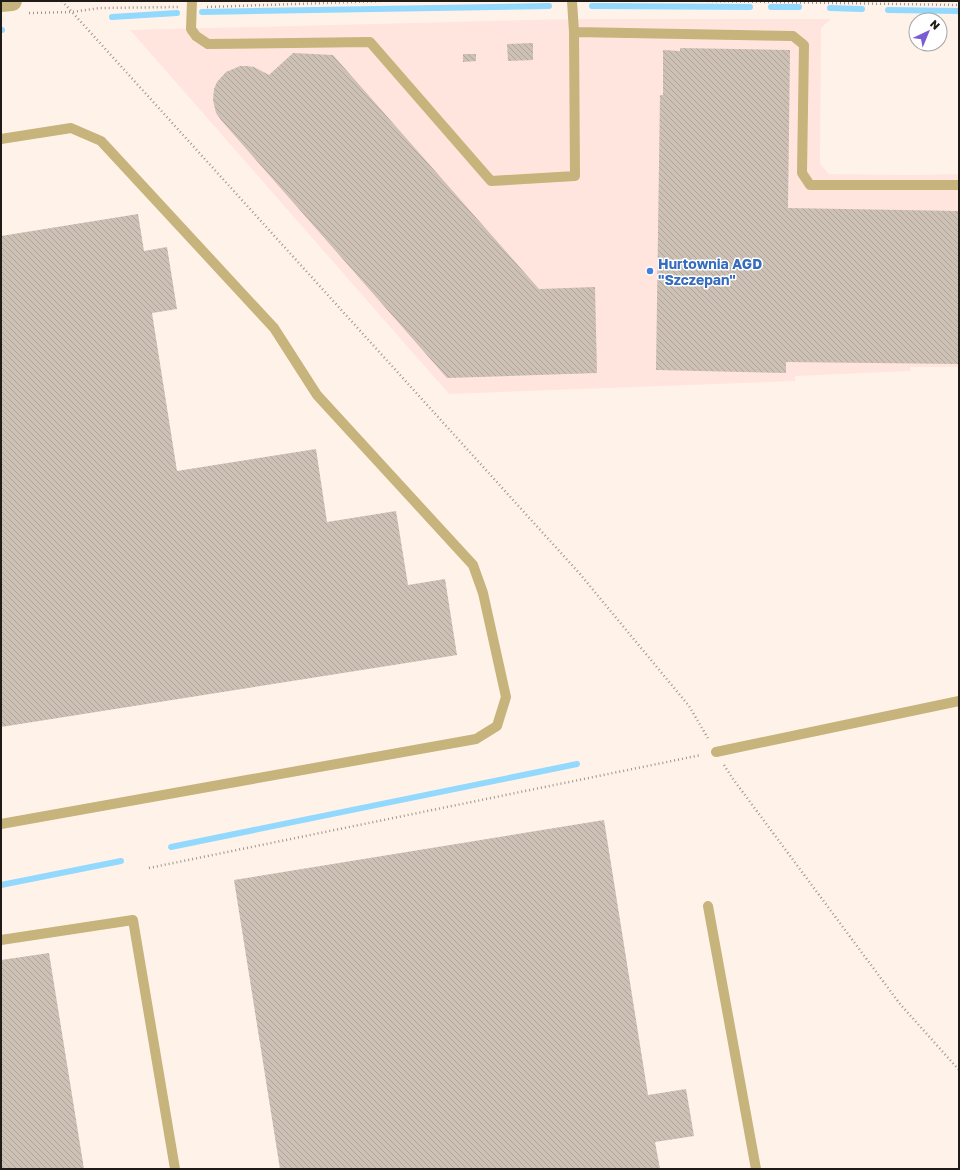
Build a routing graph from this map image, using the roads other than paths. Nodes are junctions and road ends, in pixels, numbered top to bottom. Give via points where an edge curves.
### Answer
1 (12, 1) edge
2 (192, 1) edge
3 (572, 1) edge
4 (1, 2) edge
5 (574, 32) junction
6 (1, 139) edge
7 (959, 185) edge
8 (959, 701) edge
9 (716, 752) road end
10 (1, 824) edge
11 (708, 906) dead end
12 (1, 940) edge
13 (175, 1169) edge
14 (756, 1169) edge

1 - 4 street
2 - 5 lane via 191,29 208,44 370,42 491,181 575,176
3 - 5 lane
5 - 7 lane via 793,36 804,45 802,173 810,185
6 - 10 lane via 71,128 101,141 274,328 317,395 473,565 483,593 506,697 497,726 476,739
8 - 9 lane
11 - 14 lane
12 - 13 lane via 133,920

